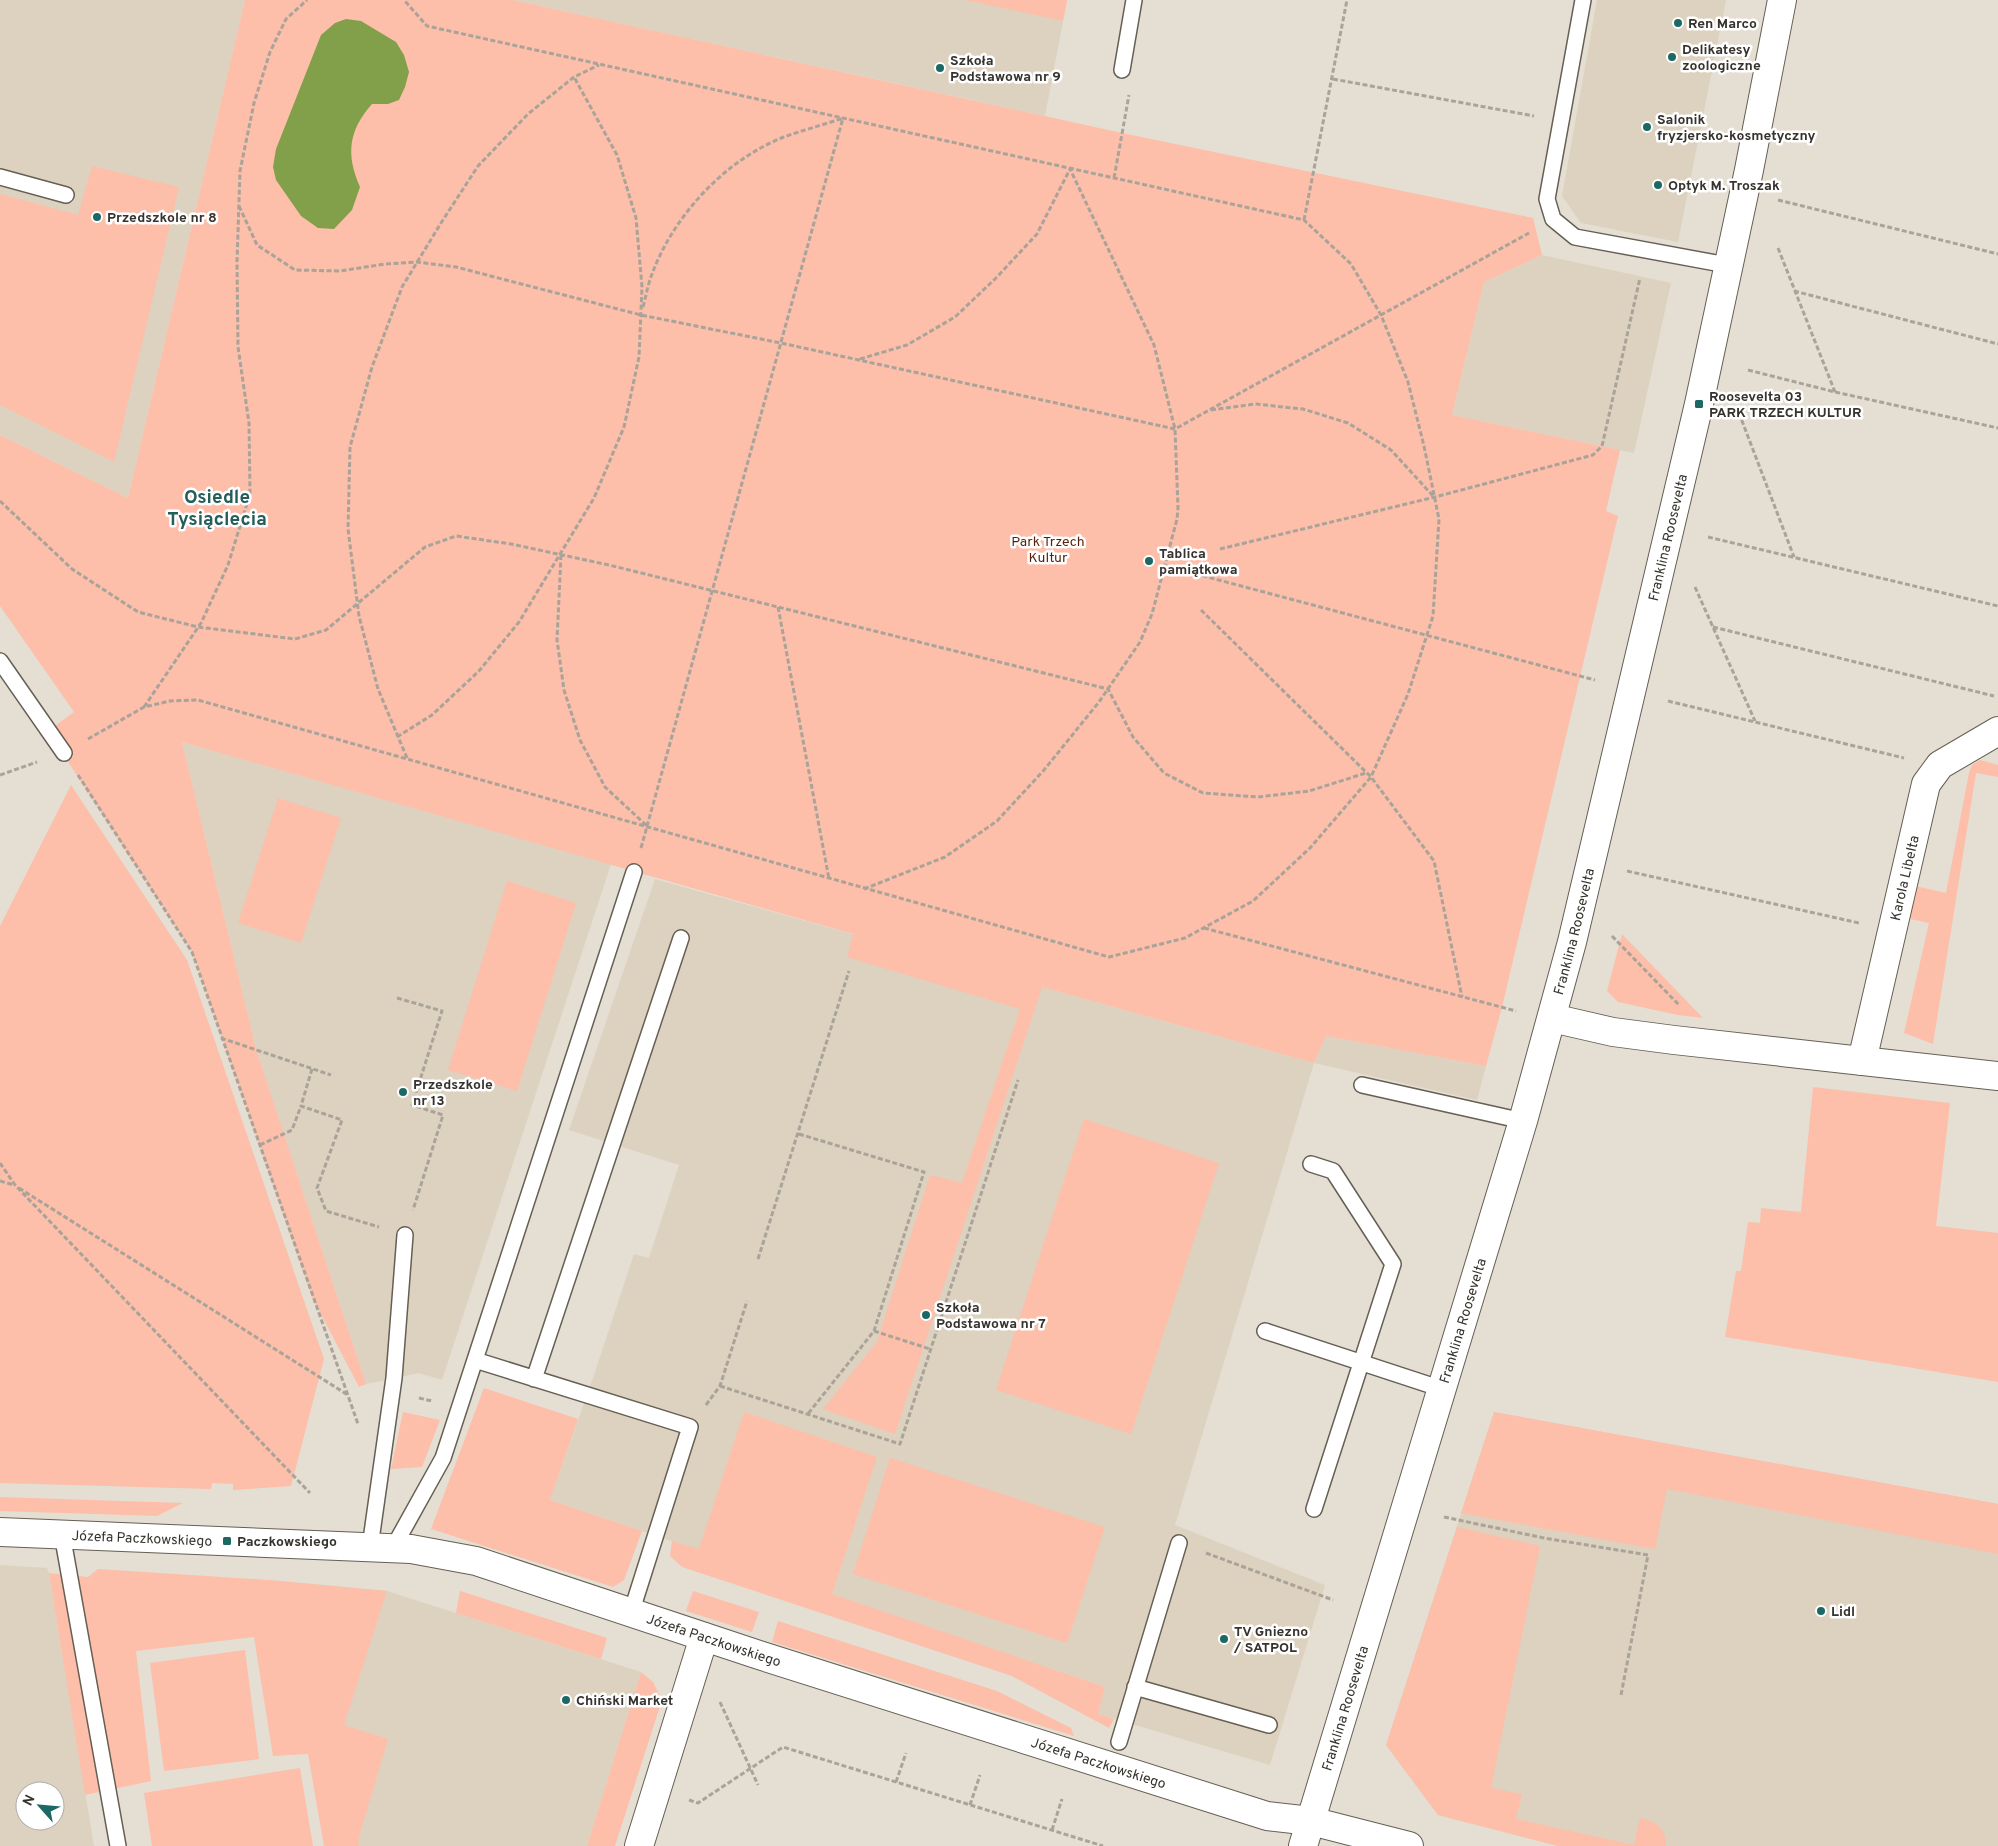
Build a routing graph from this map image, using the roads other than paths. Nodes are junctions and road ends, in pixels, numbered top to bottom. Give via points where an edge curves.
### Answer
1 (1134, 0) edge
2 (1583, 0) edge
3 (1782, 0) edge
4 (1122, 70) dead end
5 (0, 177) edge
6 (66, 195) dead end
7 (1727, 265) junction
8 (0, 661) edge
9 (1998, 732) edge
10 (64, 753) road end
11 (634, 872) road end
12 (681, 938) dead end
13 (1552, 1018) junction
14 (1862, 1061) junction
15 (1998, 1076) edge
16 (1362, 1084) dead end
17 (1523, 1121) junction
18 (1311, 1164) dead end
19 (405, 1235) road end
20 (1265, 1331) dead end
21 (475, 1360) junction
22 (1361, 1363) junction
23 (534, 1379) junction
24 (1442, 1390) junction
25 (1314, 1509) dead end
26 (0, 1532) edge
27 (62, 1534) junction
28 (1179, 1543) road end
29 (381, 1548) junction
30 (632, 1613) junction
31 (704, 1637) junction
32 (1135, 1687) junction
33 (1269, 1725) dead end
34 (1119, 1742) dead end
35 (1307, 1833) edge
36 (118, 1846) edge
37 (639, 1846) edge
38 (1409, 1846) edge

1 - 4 lane
2 - 7 lane via 1547,199 1554,219 1575,238
3 - 7 street, Franklina Roosevelta
5 - 6 lane
7 - 13 street, Franklina Roosevelta via 1699,404
8 - 10 lane
9 - 14 street, Karola Libelta via 1940,765 1926,784
11 - 21 lane
12 - 23 lane
13 - 14 street via 1613,1032
13 - 17 street, Franklina Roosevelta
14 - 15 street
16 - 17 lane
17 - 24 street, Franklina Roosevelta
18 - 22 lane via 1333,1171 1393,1264
19 - 29 lane
20 - 22 lane
21 - 23 lane
21 - 29 lane via 442,1458
22 - 24 lane
22 - 25 lane
23 - 30 lane via 690,1427
24 - 35 street, Franklina Roosevelta
26 - 27 street, Józefa Paczkowskiego
27 - 29 street, Józefa Paczkowskiego
27 - 36 lane
28 - 32 lane
29 - 30 street, Józefa Paczkowskiego via 410,1549 476,1561
30 - 31 street, Józefa Paczkowskiego
31 - 35 street, Józefa Paczkowskiego via 1267,1816
31 - 37 street
32 - 33 lane
32 - 34 lane
35 - 38 street, Józefa Paczkowskiego

